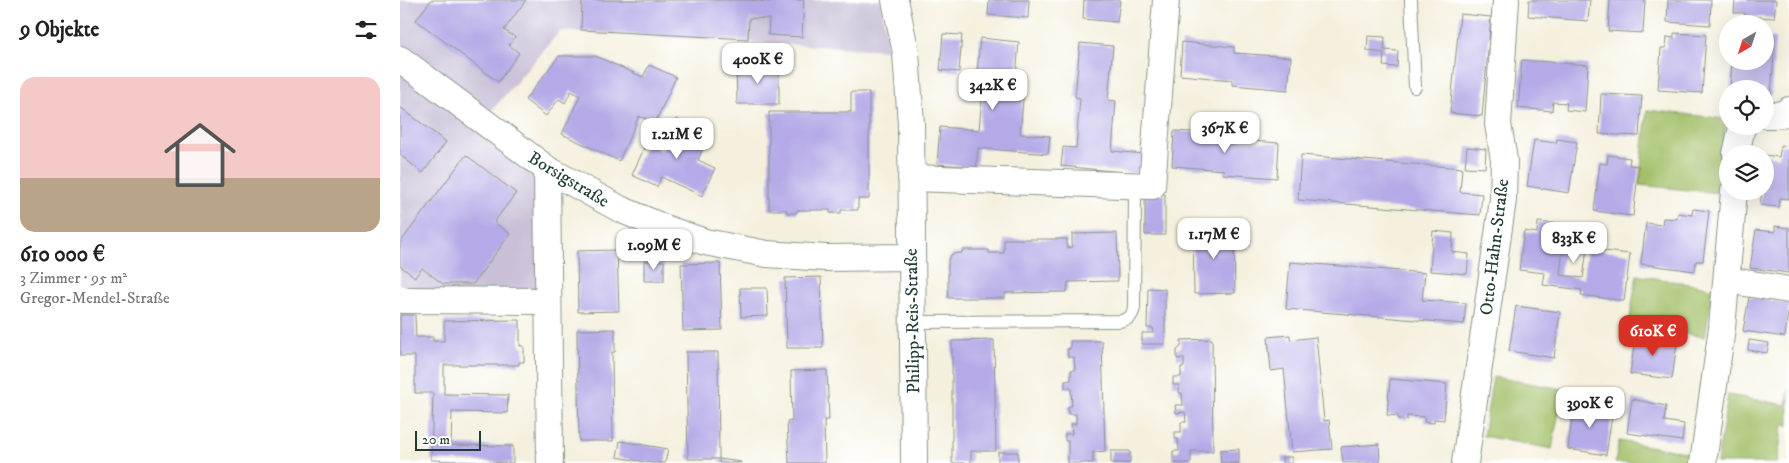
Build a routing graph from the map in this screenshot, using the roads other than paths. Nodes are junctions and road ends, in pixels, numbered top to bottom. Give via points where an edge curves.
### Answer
1 (895, 0) edge
2 (1166, 0) edge
3 (1411, 0) edge
4 (1506, 0) edge
5 (400, 59) edge
6 (1415, 87) dead end
7 (1789, 110) edge
8 (1774, 115) edge
9 (547, 169) junction
10 (911, 178) junction
11 (1143, 190) junction
12 (1733, 200) edge
13 (911, 257) junction
14 (1727, 280) junction
15 (1789, 290) edge
16 (400, 300) edge
17 (548, 301) junction
18 (912, 322) junction
19 (550, 463) edge
20 (914, 463) edge
21 (1465, 463) edge
22 (1703, 463) edge

1 - 10 street, Philipp-Reis-Straße via 909,80
2 - 11 street
3 - 6 lane
4 - 21 street, Otto-Hahn-Straße via 1498,124 1504,160 1503,200
5 - 9 street, Borsigstraße
7 - 8 street
9 - 13 street, Borsigstraße via 620,208 705,242 794,257
9 - 17 street
10 - 11 street
10 - 13 street, Philipp-Reis-Straße
11 - 18 lane via 1134,308 1133,315 1127,320
12 - 14 street
13 - 18 street, Philipp-Reis-Straße
14 - 15 street
14 - 22 street
16 - 17 street
17 - 19 street
18 - 20 street, Philipp-Reis-Straße

